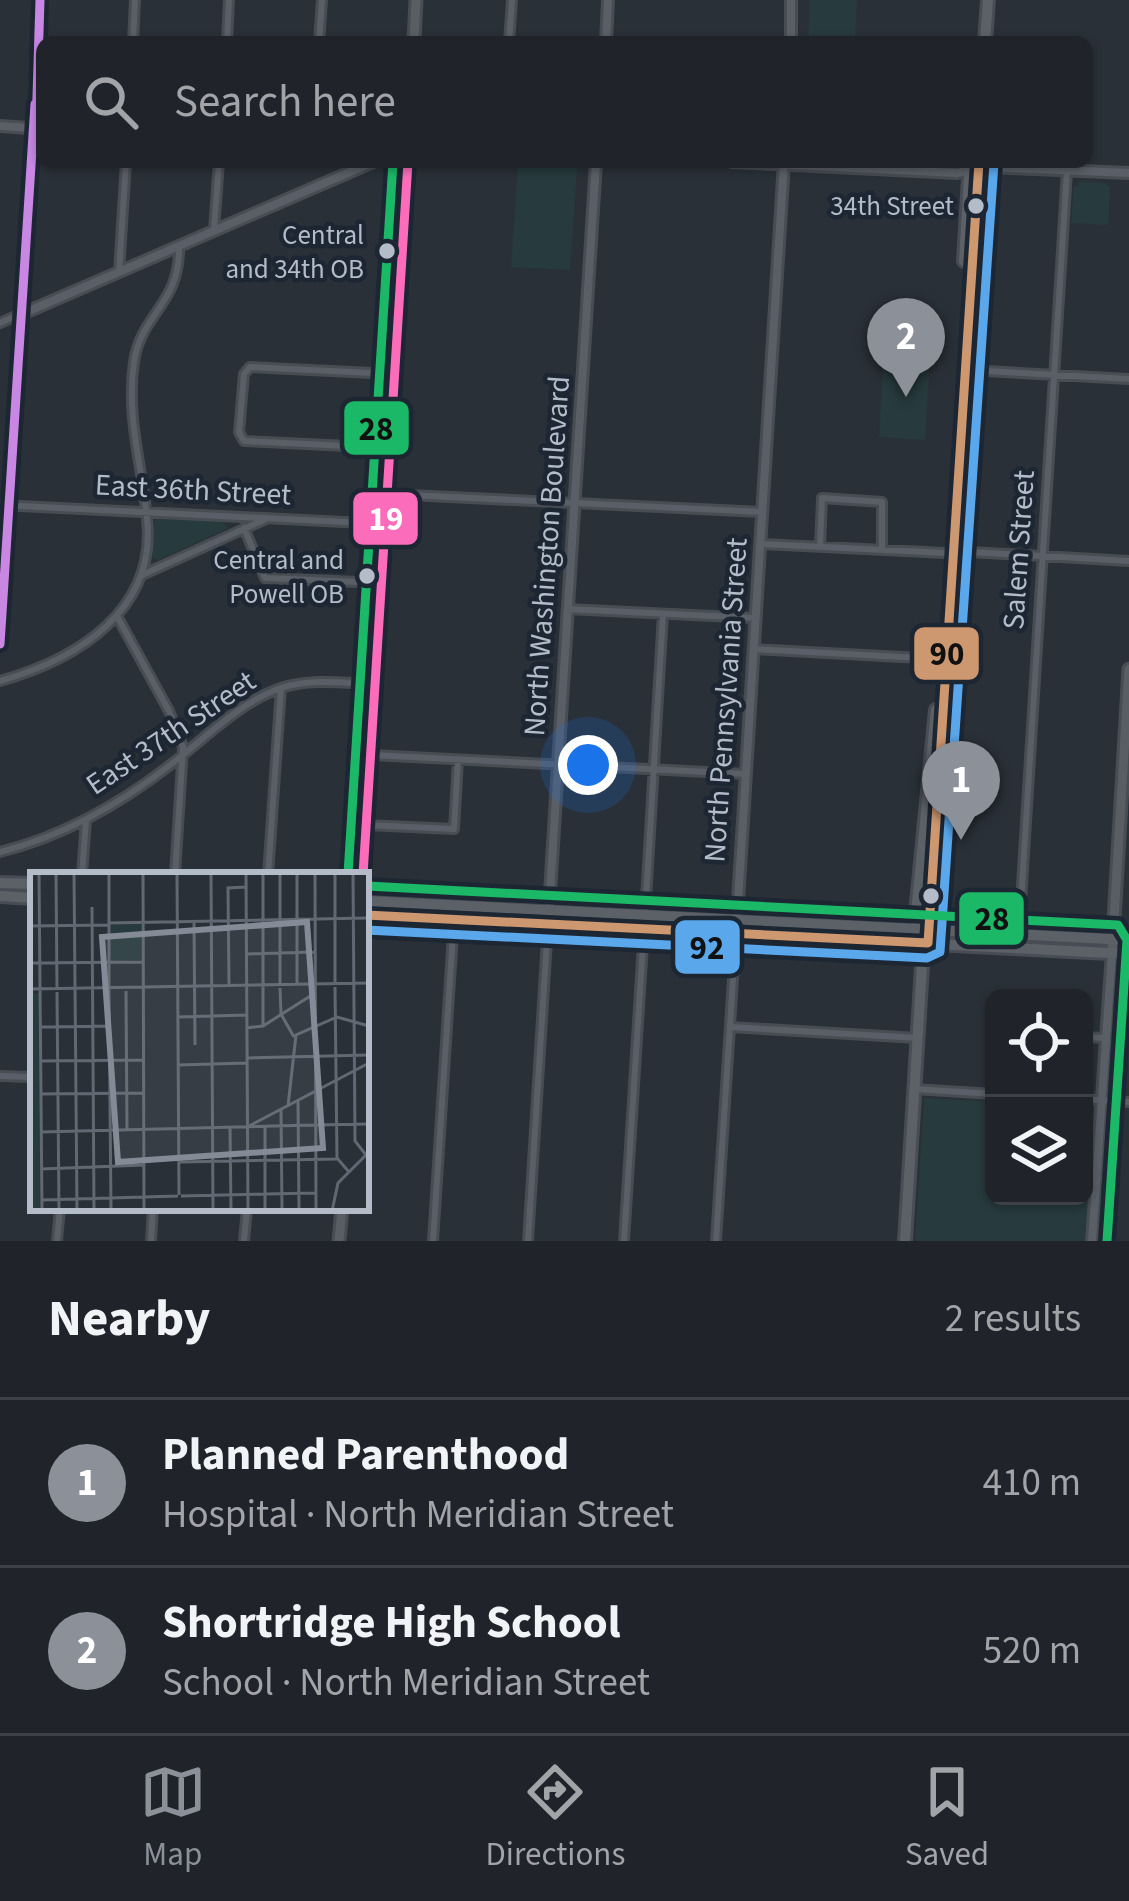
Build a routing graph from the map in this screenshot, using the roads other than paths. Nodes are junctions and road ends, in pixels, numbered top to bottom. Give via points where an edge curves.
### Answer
1 (40, 0) edge
2 (135, 0) edge
3 (229, 0) edge
4 (322, 0) edge
5 (416, 0) edge
6 (512, 0) edge
7 (608, 0) edge
8 (794, 0) edge
9 (984, 0) edge
10 (38, 36) edge
11 (133, 36) edge
12 (226, 36) edge
13 (319, 36) edge
14 (414, 36) edge
15 (509, 36) edge
16 (606, 36) edge
17 (792, 36) edge
18 (982, 36) edge
19 (36, 83) edge
20 (0, 126) edge
21 (36, 128) edge
22 (126, 168) edge
23 (219, 168) edge
24 (359, 168) edge
25 (408, 168) edge
26 (596, 168) edge
27 (784, 168) edge
28 (974, 168) edge
29 (974, 168) edge
30 (997, 168) edge
31 (1067, 171) junction
32 (1129, 173) edge
33 (214, 230) junction
34 (179, 245) junction
35 (119, 272) junction
36 (20, 314) junction
37 (0, 323) edge
38 (965, 370) junction
39 (393, 374) junction
40 (1054, 375) junction
41 (1129, 379) edge
42 (389, 448) junction
43 (386, 494) junction
44 (574, 503) junction
45 (4, 505) edge
46 (146, 512) junction
47 (762, 512) junction
48 (269, 518) junction
49 (384, 524) junction
50 (244, 528) junction
51 (760, 544) junction
52 (820, 547) junction
53 (882, 550) junction
54 (950, 552) junction
55 (1043, 556) junction
56 (1129, 561) edge
57 (142, 575) junction
58 (381, 584) junction
59 (567, 609) junction
60 (663, 614) junction
61 (118, 618) junction
62 (755, 618) junction
63 (0, 644) edge
64 (753, 649) junction
65 (939, 659) junction
66 (1129, 669) edge
67 (0, 681) edge
68 (375, 684) junction
69 (281, 688) junction
70 (1126, 747) edge
71 (183, 755) junction
72 (370, 755) junction
73 (458, 760) junction
74 (558, 765) junction
75 (654, 769) junction
76 (746, 773) junction
77 (86, 820) junction
78 (366, 825) junction
79 (0, 852) edge
80 (82, 872) edge
81 (175, 872) edge
82 (268, 872) edge
83 (363, 872) edge
84 (0, 883) edge
85 (30, 884) edge
86 (0, 896) edge
87 (30, 898) edge
88 (369, 902) edge
89 (369, 915) edge
90 (645, 915) junction
91 (548, 917) junction
92 (454, 919) junction
93 (736, 926) junction
94 (644, 929) junction
95 (1019, 933) junction
96 (923, 938) junction
97 (1112, 939) junction
98 (1129, 940) edge
99 (1112, 953) junction
100 (1129, 954) edge
101 (730, 1027) junction
102 (1093, 1037) edge
103 (918, 1038) junction
104 (1105, 1038) junction
105 (0, 1076) edge
106 (30, 1078) edge
107 (914, 1089) junction
108 (985, 1093) edge
109 (1093, 1100) edge
110 (1102, 1100) junction
111 (1129, 1102) edge
112 (60, 1211) edge
113 (153, 1211) edge
114 (247, 1211) edge
115 (341, 1211) edge
116 (57, 1241) edge
117 (151, 1241) edge
118 (244, 1241) edge
119 (339, 1241) edge
120 (434, 1241) edge
121 (528, 1241) edge
122 (624, 1241) edge
123 (716, 1241) edge
124 (905, 1241) edge
125 (1092, 1241) edge

1 - 10 main road
2 - 11 street
3 - 12 street
4 - 13 street
5 - 14 main road
6 - 15 street
7 - 16 street
8 - 17 street
9 - 18 main road
19 - 21 main road
20 - 21 street
21 - 36 main road
22 - 35 street
23 - 33 street
24 - 33 street
25 - 39 main road
26 - 44 street, North Washington Boulevard
27 - 47 street, North Pennsylvania Street
28 - 38 main road
29 - 54 main road
30 - 31 street
31 - 32 street
31 - 40 street, Salem Street
33 - 34 street
34 - 35 street
34 - 46 street via 174,287 141,335 133,375 133,440
35 - 36 street
36 - 37 street
36 - 45 main road
38 - 40 street
38 - 54 main road
39 - 42 main road
39 - 42 street via 251,367 244,372 239,435
40 - 41 street
40 - 55 street, Salem Street
42 - 43 main road
43 - 44 street
43 - 49 main road
44 - 47 street
44 - 59 street, North Washington Boulevard
45 - 46 street, East 36th Street
45 - 63 main road
46 - 48 street, East 36th Street
46 - 57 street
47 - 51 street, North Pennsylvania Street
48 - 49 street, East 36th Street
48 - 50 street
49 - 58 main road
50 - 57 street
50 - 58 street via 265,577
51 - 52 street
51 - 62 street, North Pennsylvania Street
52 - 53 street
52 - 53 street via 823,498 882,502
53 - 54 street
54 - 55 street
54 - 65 main road
54 - 96 main road
55 - 56 street
55 - 95 street, Salem Street
57 - 61 street
58 - 68 main road
59 - 60 street
59 - 74 street, North Washington Boulevard
60 - 62 street
60 - 75 street
61 - 67 street via 74,650
61 - 71 street
62 - 64 street, North Pennsylvania Street
64 - 65 street
64 - 76 street, North Pennsylvania Street
65 - 96 main road
66 - 70 main road
68 - 69 street, East 37th Street
68 - 72 main road
69 - 71 street, East 37th Street
69 - 82 street
70 - 97 main road
71 - 77 street, East 37th Street
71 - 81 street
72 - 73 street
72 - 78 main road
73 - 74 street
73 - 78 street via 454,829
74 - 75 street
74 - 91 street, North Washington Boulevard
75 - 76 street
75 - 90 street
76 - 93 street, North Pennsylvania Street
77 - 79 street, East 37th Street
77 - 80 street
78 - 83 main road
84 - 85 main road
86 - 87 main road
88 - 91 main road
89 - 92 main road
90 - 91 main road
90 - 93 main road
90 - 94 street
91 - 92 main road
91 - 94 main road
91 - 121 street, North Washington Boulevard
92 - 120 street
93 - 94 main road
93 - 96 main road
93 - 101 street, North Pennsylvania Street
94 - 122 street
95 - 96 main road
95 - 97 main road
96 - 99 main road
96 - 103 main road
97 - 98 main road
97 - 99 main road
99 - 100 main road
99 - 104 street
101 - 103 street
101 - 123 street, North Pennsylvania Street
102 - 104 street
103 - 107 main road
104 - 110 street
105 - 106 street
107 - 108 street
107 - 124 main road
109 - 110 street
110 - 111 street
110 - 125 street
112 - 116 street
113 - 117 street
114 - 118 street
115 - 119 main road

